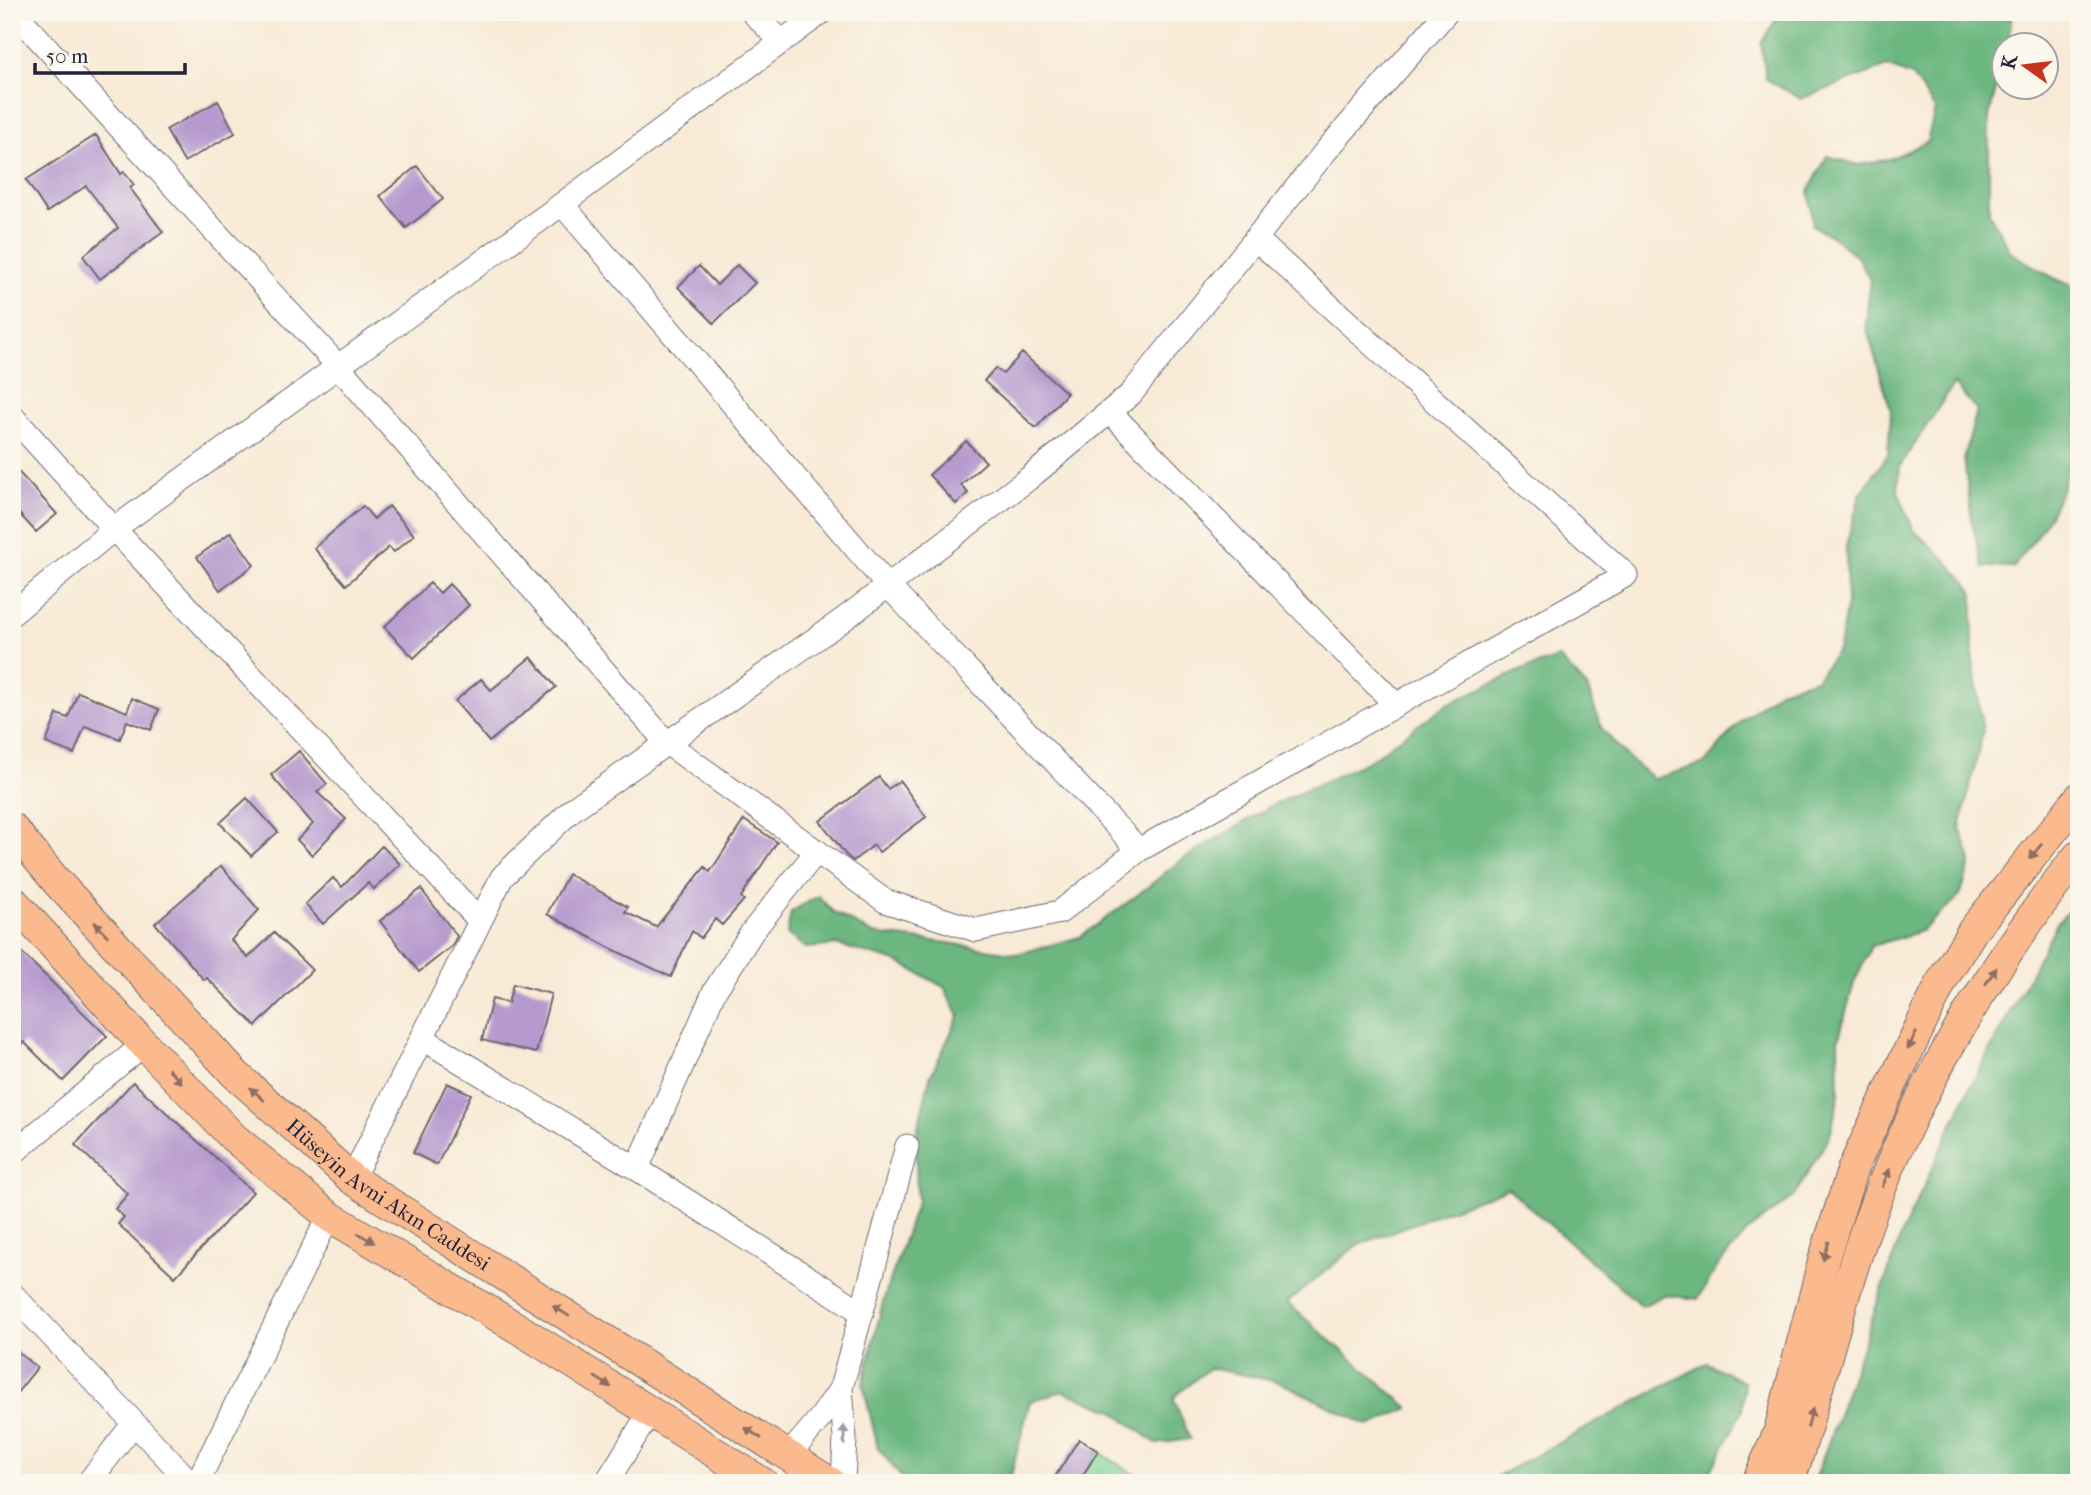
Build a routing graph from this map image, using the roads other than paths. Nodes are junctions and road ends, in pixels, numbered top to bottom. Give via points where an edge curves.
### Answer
1 (752, 12) edge
2 (822, 12) edge
3 (1447, 12) edge
4 (12, 17) edge
5 (782, 42) junction
6 (562, 204) junction
7 (1256, 239) junction
8 (338, 366) junction
9 (1110, 412) junction
10 (12, 416) edge
11 (114, 529) junction
12 (888, 586) junction
13 (12, 614) edge
14 (1396, 705) junction
15 (667, 743) junction
16 (2079, 798) edge
17 (12, 828) edge
18 (1139, 850) junction
19 (817, 851) junction
20 (2079, 855) edge
21 (12, 900) edge
22 (480, 921) junction
23 (422, 1038) junction
24 (144, 1044) junction
25 (906, 1146) dead end
26 (12, 1154) edge
27 (638, 1169) junction
28 (352, 1179) junction
29 (329, 1216) junction
30 (12, 1294) edge
31 (862, 1312) junction
32 (841, 1388) junction
33 (650, 1412) junction
34 (134, 1423) junction
35 (789, 1455) junction
36 (88, 1483) edge
37 (191, 1483) edge
38 (197, 1483) edge
39 (606, 1483) edge
40 (763, 1483) edge
41 (831, 1483) edge
42 (843, 1483) edge
43 (1757, 1483) edge
44 (1789, 1483) edge

1 - 5 street
2 - 5 street
3 - 7 street
4 - 8 street via 17,15
5 - 6 street
6 - 8 street
6 - 12 street
7 - 9 street via 1131,394
7 - 14 street via 1626,575
8 - 11 street
8 - 15 street
9 - 12 street
9 - 14 street
10 - 11 street
11 - 13 street
11 - 22 street
12 - 15 street
12 - 18 street
14 - 18 street
15 - 19 street
15 - 22 street via 573,809 502,877
16 -> 43 main road via 1973,930 1896,1074 1853,1168 1824,1258 1779,1431
28 -> 17 main road, Hüseyin Avni Akın Caddesi via 235,1074
18 - 19 street via 1060,912 976,930 885,901
19 - 27 street via 752,932 714,992
44 -> 20 main road via 1868,1223 1909,1121 1988,980
21 - 24 main road, Hüseyin Avni Akın Caddesi
22 - 23 street
23 - 27 street
23 - 28 street
24 - 26 street
24 -> 29 main road, Hüseyin Avni Akın Caddesi via 234,1138
25 - 31 street
27 - 31 street
35 -> 28 main road, Hüseyin Avni Akın Caddesi
29 -> 33 main road, Hüseyin Avni Akın Caddesi
29 - 38 street
30 - 34 street
31 - 32 street
32 - 35 street
42 -> 32 street
33 - 39 street
33 - 40 main road, Hüseyin Avni Akın Caddesi
34 - 36 street
34 - 37 street
35 - 41 main road, Hüseyin Avni Akın Caddesi

